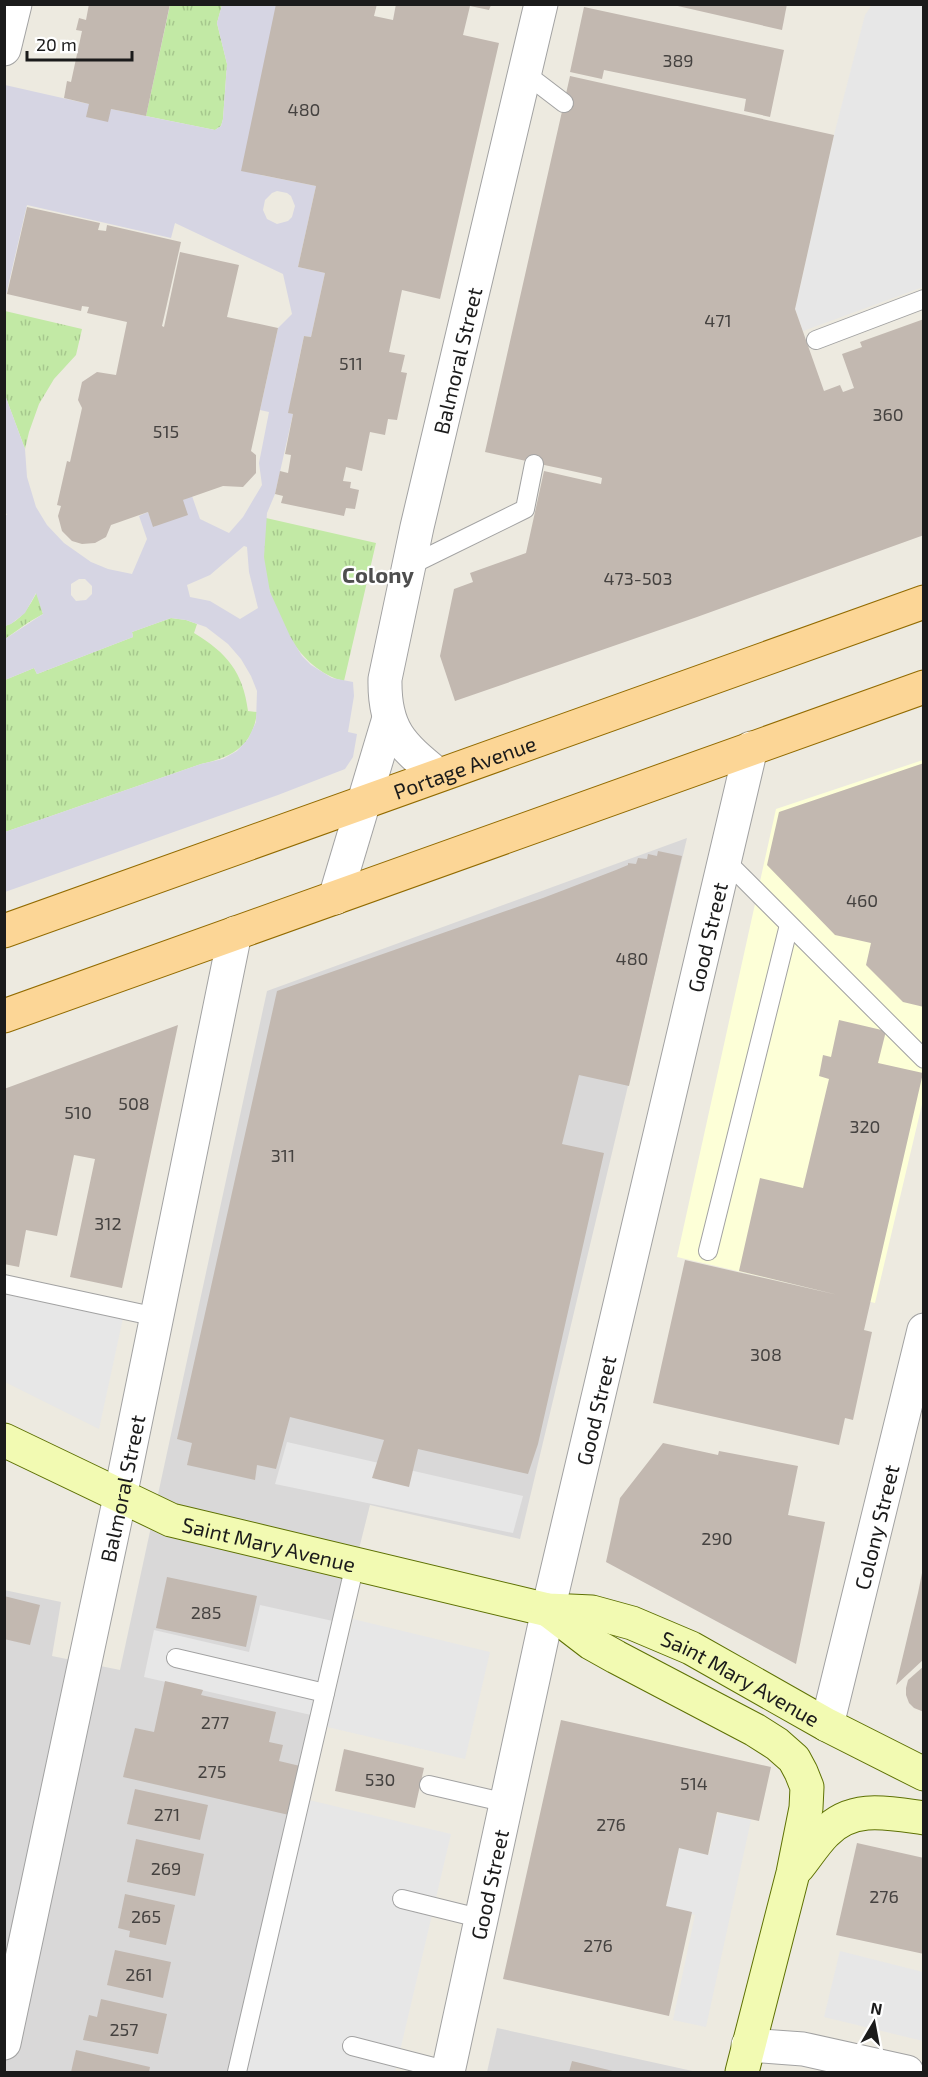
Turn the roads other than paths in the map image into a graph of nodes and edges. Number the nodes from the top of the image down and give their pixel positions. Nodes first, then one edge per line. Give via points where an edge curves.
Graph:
1 (15, 4) edge
2 (541, 4) edge
3 (4, 49) edge
4 (526, 74) junction
5 (564, 103) dead end
6 (924, 299) edge
7 (816, 340) dead end
8 (534, 464) dead end
9 (409, 567) junction
10 (924, 602) edge
11 (924, 687) edge
12 (389, 718) junction
13 (751, 748) junction
14 (438, 775) junction
15 (363, 803) junction
16 (725, 860) junction
17 (335, 898) junction
18 (789, 925) junction
19 (4, 931) edge
20 (236, 933) junction
21 (4, 1016) edge
22 (924, 1059) edge
23 (708, 1251) dead end
24 (4, 1284) edge
25 (157, 1317) junction
26 (924, 1330) edge
27 (4, 1440) edge
28 (120, 1497) junction
29 (355, 1564) junction
30 (548, 1610) junction
31 (176, 1658) dead end
32 (325, 1693) junction
33 (827, 1725) junction
34 (924, 1774) edge
35 (429, 1785) dead end
36 (507, 1803) junction
37 (924, 1818) edge
38 (794, 1873) junction
39 (402, 1899) dead end
40 (483, 1919) junction
41 (4, 2043) edge
42 (352, 2046) dead end
43 (745, 2059) edge
44 (448, 2072) edge
45 (237, 2073) edge
46 (907, 2073) edge

1 - 3 street
2 - 4 street, Balmoral Street
4 - 5 lane
4 - 9 street, Balmoral Street
6 - 7 lane
8 - 9 lane via 525,509
9 - 12 street, Balmoral Street via 385,679
10 - 14 main road, Portage Avenue
11 - 13 main road
12 - 14 street, Balmoral Street via 397,737
12 - 15 street, Balmoral Street
13 - 16 street, Good Street
13 - 17 main road
14 - 15 main road, Portage Avenue
15 - 17 street, Balmoral Street
15 - 19 main road, Portage Avenue
16 - 18 lane
16 - 30 street, Good Street
17 - 20 main road
18 - 22 lane
18 - 23 lane
20 - 21 main road
20 - 25 street, Balmoral Street
24 - 25 lane
25 - 28 street, Balmoral Street
26 - 33 street, Colony Street
27 - 28 main road, Saint Mary Avenue
28 - 29 main road, Saint Mary Avenue via 171,1520
28 - 41 street, Balmoral Street
29 - 30 main road, Saint Mary Avenue
29 - 32 lane
30 - 33 main road, Saint Mary Avenue via 592,1612 632,1623 691,1648
30 - 36 street, Good Street
30 - 38 main road, Saint Mary Avenue via 591,1643 703,1701 777,1744 794,1760 807,1787 807,1808
31 - 32 lane
32 - 45 lane
33 - 34 main road, Saint Mary Avenue
35 - 36 lane
36 - 40 street, Good Street
37 - 38 main road via 854,1814 825,1833
38 - 43 main road
39 - 40 lane
40 - 44 street, Good Street
42 - 44 lane
43 - 46 street via 807,2049

